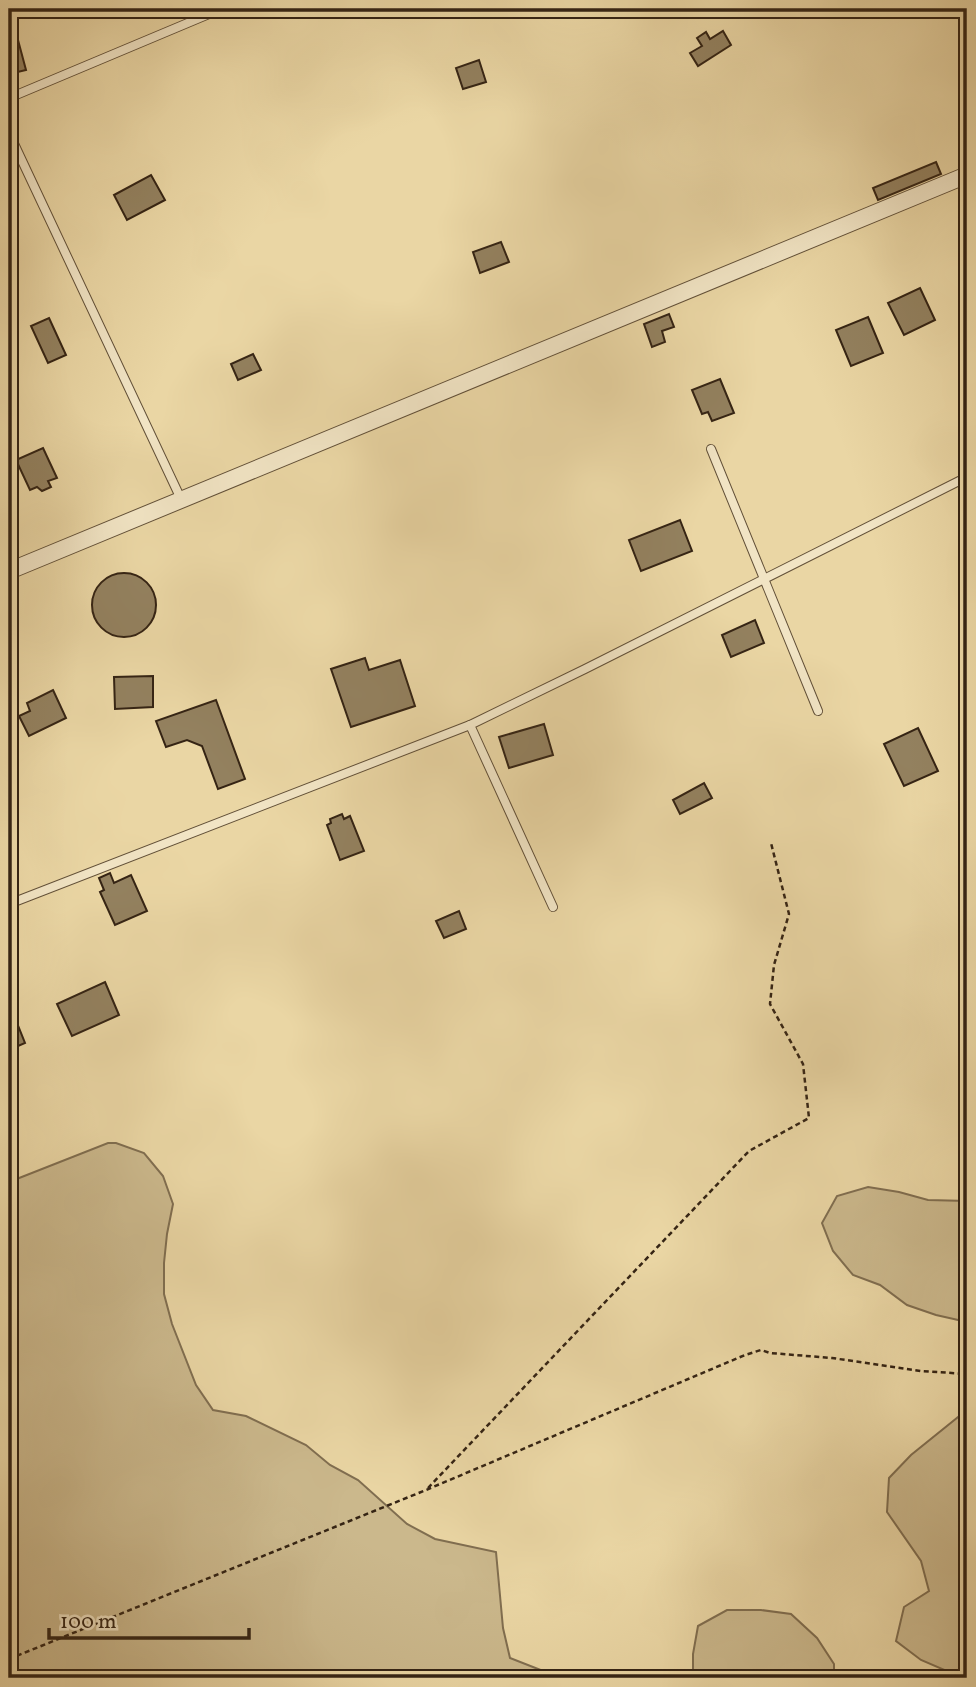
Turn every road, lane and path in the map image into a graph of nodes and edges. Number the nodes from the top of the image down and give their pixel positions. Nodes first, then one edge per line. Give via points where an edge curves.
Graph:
1 (220, 9) edge
2 (9, 98) edge
3 (9, 133) edge
4 (967, 175) edge
5 (711, 449) dead end
6 (967, 477) edge
7 (181, 499) junction
8 (9, 571) edge
9 (764, 579) junction
10 (818, 711) dead end
11 (470, 724) junction
12 (771, 843) dead end
13 (9, 904) edge
14 (553, 906) dead end
15 (967, 1374) edge
16 (426, 1490) junction
17 (9, 1659) edge

1 - 2 lane
3 - 7 lane
4 - 7 street
5 - 9 lane
6 - 9 lane
7 - 8 street
9 - 10 lane
9 - 11 lane
11 - 13 lane
11 - 14 lane
12 - 16 path via 789,914 774,965 770,1004 803,1064 809,1118 749,1151
15 - 16 path via 761,1350
16 - 17 path

